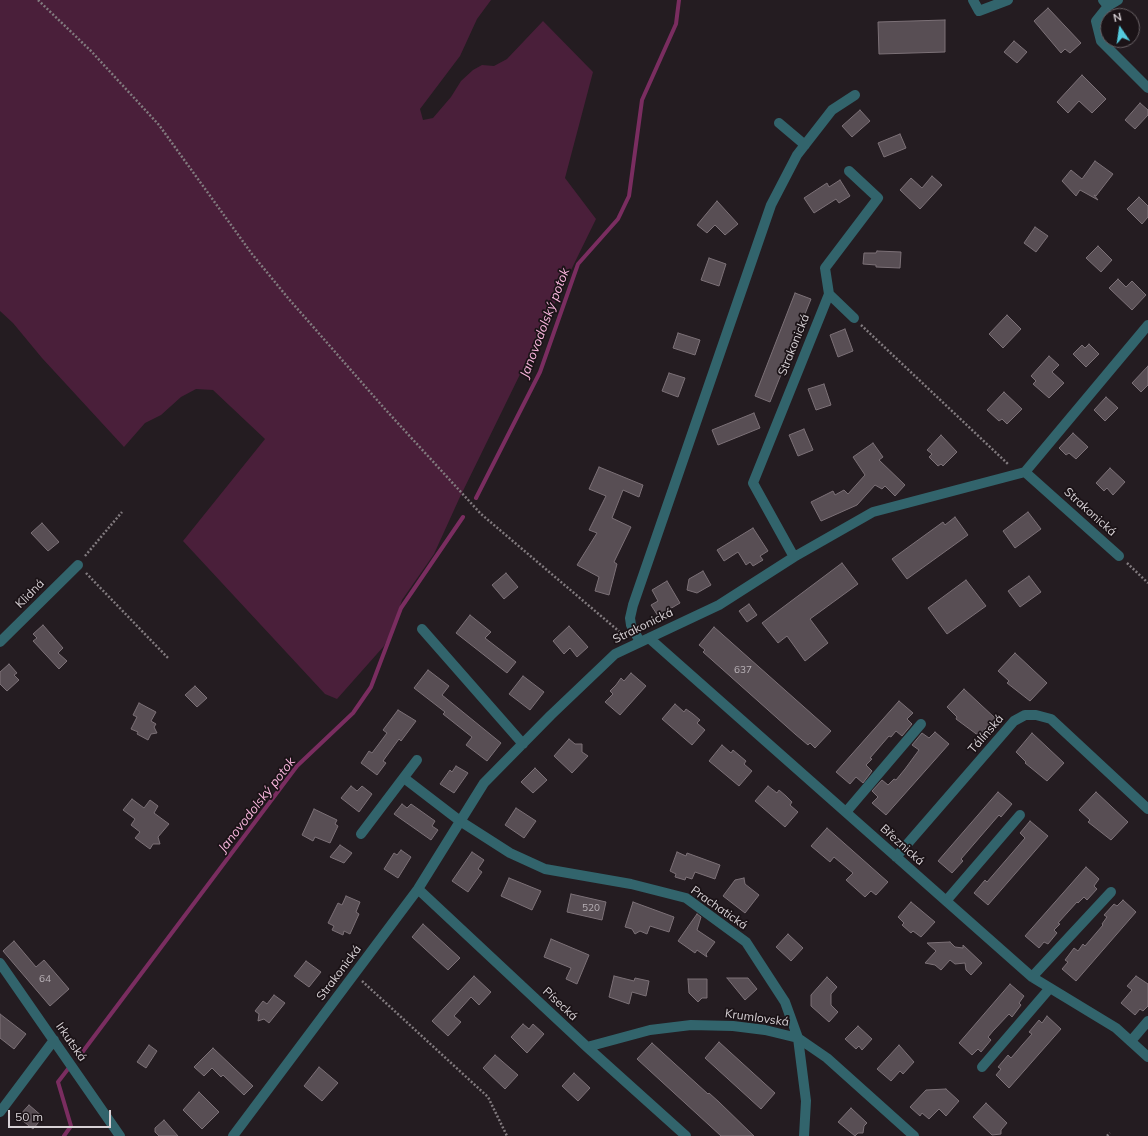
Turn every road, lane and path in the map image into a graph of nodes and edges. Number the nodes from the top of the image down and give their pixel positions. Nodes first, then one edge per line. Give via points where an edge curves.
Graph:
1 (38, 0) edge
2 (973, 0) edge
3 (1008, 0) edge
4 (1118, 0) edge
5 (1106, 3) edge
6 (1148, 88) edge
7 (855, 95) dead end
8 (779, 122) dead end
9 (805, 145) junction
10 (849, 171) dead end
11 (829, 294) junction
12 (854, 318) joint
13 (1148, 324) edge
14 (1025, 472) junction
15 (122, 512) dead end
16 (1119, 556) joint
17 (794, 557) junction
18 (78, 565) junction
19 (1148, 583) edge
20 (422, 629) dead end
21 (0, 642) edge
22 (641, 642) junction
23 (168, 658) dead end
24 (921, 724) dead end
25 (523, 744) junction
26 (417, 760) dead end
27 (404, 778) junction
28 (1148, 809) edge
29 (846, 812) junction
30 (1020, 815) dead end
31 (460, 821) junction
32 (361, 834) dead end
33 (896, 857) junction
34 (418, 889) junction
35 (1111, 892) dead end
36 (946, 901) junction
37 (0, 963) edge
38 (354, 974) junction
39 (1032, 977) junction
40 (1050, 988) junction
41 (1148, 1021) edge
42 (798, 1038) junction
43 (54, 1040) junction
44 (1131, 1041) junction
45 (587, 1047) junction
46 (1148, 1056) edge
47 (982, 1067) dead end
48 (0, 1112) edge
49 (1110, 1133) dead end
50 (120, 1136) edge
51 (233, 1136) edge
52 (507, 1136) edge
53 (686, 1136) edge
54 (804, 1136) edge
55 (914, 1136) edge
56 (1107, 1136) edge

1 - 22 path via 91,51 160,124 252,254 384,408 481,514
2 - 3 street via 979,11
4 - 5 street
5 - 6 street via 1096,21 1101,41
7 - 9 street via 832,110
8 - 9 street
9 - 22 street via 797,155 771,205 633,605 631,625
10 - 11 street via 878,198 825,268
11 - 12 street
11 - 17 street, Strakonická via 753,483
12 - 14 path via 1011,467
13 - 14 street
14 - 16 street, Strakonická
14 - 17 street, Strakonická via 873,512
15 - 18 path
16 - 19 path
17 - 22 street, Strakonická via 719,605
18 - 21 street, Klidná
18 - 23 path
20 - 25 street
22 - 25 street, Strakonická via 615,654
22 - 29 street, Březnická
24 - 29 street
25 - 31 street, Strakonická via 484,783
26 - 27 street
27 - 31 street
27 - 32 street
28 - 33 street, Tálínská via 1050,719 1025,715 1014,721
29 - 33 street, Březnická
30 - 36 street
31 - 34 street, Strakonická
31 - 42 street, Prachatická via 510,853 545,869 631,884 686,898 746,942 785,1002
33 - 36 street, Březnická
34 - 38 street, Strakonická
34 - 45 street, Písecká
35 - 39 street
36 - 39 street, Březnická
37 - 43 street, Irkutská
38 - 51 street, Strakonická
38 - 52 path via 488,1096
39 - 40 street, Březnická
40 - 44 street, Březnická via 1116,1028
40 - 47 street
41 - 44 street
42 - 45 street, Krumlovská via 733,1026 690,1025 650,1030
42 - 54 street, Prachatická via 806,1101
42 - 55 street, Krumlovská via 828,1058
43 - 48 street
43 - 50 street, Irkutská
44 - 46 street, Březnická
45 - 53 street, Písecká
49 - 56 path

